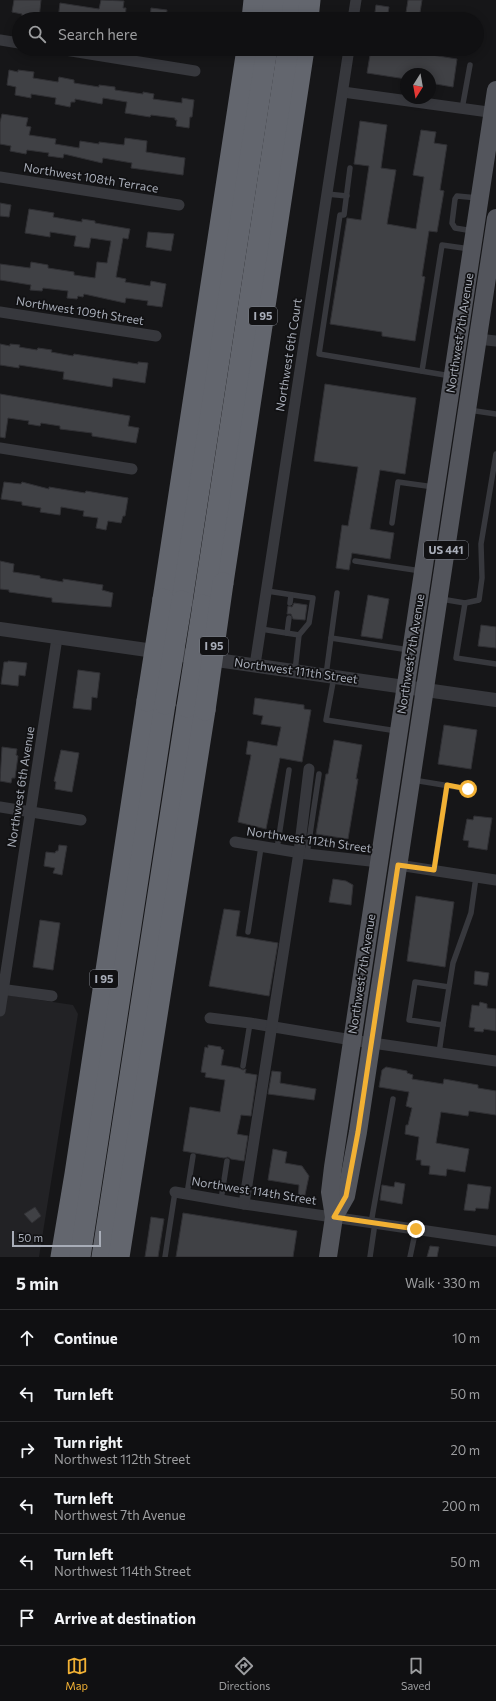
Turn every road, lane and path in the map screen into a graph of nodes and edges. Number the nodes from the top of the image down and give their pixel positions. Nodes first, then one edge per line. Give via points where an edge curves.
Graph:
1 (241, 0) edge
2 (254, 0) edge
3 (274, 0) edge
4 (294, 0) edge
5 (310, 0) edge
6 (356, 0) edge
7 (241, 12) edge
8 (253, 12) edge
9 (273, 12) edge
10 (293, 12) edge
11 (309, 12) edge
12 (354, 12) edge
13 (0, 40) edge
14 (12, 42) edge
15 (102, 56) edge
16 (240, 56) edge
17 (246, 56) edge
18 (266, 56) edge
19 (287, 56) edge
20 (303, 56) edge
21 (348, 56) edge
22 (470, 65) dead end
23 (195, 71) dead end
24 (496, 90) edge
25 (343, 92) junction
26 (462, 109) junction
27 (494, 112) edge
28 (238, 113) junction
29 (350, 168) dead end
30 (0, 177) edge
31 (327, 194) junction
32 (346, 196) junction
33 (480, 199) junction
34 (178, 205) dead end
35 (496, 218) edge
36 (475, 231) junction
37 (472, 249) junction
38 (0, 312) edge
39 (156, 336) dead end
40 (478, 338) junction
41 (496, 341) edge
42 (422, 371) junction
43 (453, 376) junction
44 (468, 410) junction
45 (496, 414) edge
46 (0, 448) edge
47 (496, 454) edge
48 (459, 467) junction
49 (132, 469) dead end
50 (436, 487) junction
51 (392, 523) dead end
52 (355, 562) dead end
53 (424, 572) junction
54 (267, 591) junction
55 (337, 593) dead end
56 (291, 595) junction
57 (439, 599) junction
58 (172, 600) junction
59 (290, 603) dead end
60 (465, 603) junction
61 (288, 618) dead end
62 (0, 629) edge
63 (261, 629) junction
64 (287, 633) junction
65 (299, 635) junction
66 (57, 638) junction
67 (331, 638) junction
68 (411, 650) junction
69 (496, 664) edge
70 (256, 665) junction
71 (295, 671) junction
72 (330, 676) junction
73 (406, 686) junction
74 (425, 689) junction
75 (496, 700) edge
76 (156, 702) junction
77 (196, 709) junction
78 (399, 731) junction
79 (289, 770) dead end
80 (314, 771) dead end
81 (411, 779) junction
82 (447, 785) junction
83 (468, 789) dead end
84 (0, 807) edge
85 (30, 812) junction
86 (81, 820) dead end
87 (235, 842) dead end
88 (261, 846) junction
89 (277, 849) junction
90 (303, 853) junction
91 (379, 862) junction
92 (398, 865) junction
93 (434, 870) junction
94 (476, 877) junction
95 (496, 880) edge
96 (248, 932) dead end
97 (385, 948) junction
98 (449, 987) junction
99 (1, 989) edge
100 (52, 996) dead end
101 (0, 1010) edge
102 (210, 1018) dead end
103 (250, 1022) junction
104 (443, 1025) junction
105 (272, 1026) junction
106 (352, 1040) junction
107 (371, 1043) junction
108 (439, 1053) junction
109 (496, 1061) edge
110 (243, 1066) dead end
111 (394, 1099) dead end
112 (193, 1156) dead end
113 (227, 1161) dead end
114 (175, 1192) joint
115 (187, 1194) junction
116 (221, 1200) junction
117 (244, 1204) junction
118 (334, 1217) junction
119 (373, 1223) junction
120 (416, 1229) junction
121 (496, 1241) edge
122 (61, 1257) edge
123 (80, 1257) edge
124 (102, 1257) edge
125 (119, 1257) edge
126 (164, 1257) edge
127 (328, 1257) edge
128 (370, 1257) edge
129 (410, 1257) edge

1 - 7 highway
2 - 8 highway
3 - 9 highway
4 - 10 highway
5 - 11 highway
6 - 12 street
13 - 14 street
15 - 23 street
16 - 28 highway
17 - 28 highway, I 95
18 - 58 highway
19 - 77 highway, bridge via 203,605
20 - 77 highway, I 95, bridge via 223,583
21 - 25 street, Northwest 6th Court
22 - 26 lane
24 - 27 main road, Northwest 7th Avenue / US 441
25 - 26 street
25 - 31 street, Northwest 6th Court
26 - 27 street
27 - 33 main road, Northwest 7th Avenue / US 441
28 - 58 highway, I 95
29 - 32 lane
30 - 34 street, Northwest 108th Terrace
31 - 32 lane
31 - 54 street, Northwest 6th Court
32 - 42 lane via 344,215 340,215 319,354
33 - 36 main road, Northwest 7th Avenue / US 441
33 - 36 lane via 459,195 455,199 452,225 455,228
35 - 40 main road, Northwest 7th Avenue / US 441
36 - 37 main road, Northwest 7th Avenue / US 441
37 - 40 main road via 476,282 471,318
37 - 42 lane via 442,245
37 - 43 main road, Northwest 7th Avenue / US 441
38 - 39 street, Northwest 109th Street
40 - 41 street
40 - 44 main road, Northwest 7th Avenue / US 441
42 - 43 lane
43 - 48 main road via 461,402 457,431
43 - 50 main road, Northwest 7th Avenue / US 441
44 - 45 lane
44 - 48 main road, Northwest 7th Avenue / US 441
46 - 49 street
47 - 60 lane via 481,544 482,578 479,600
48 - 57 main road, Northwest 7th Avenue / US 441
50 - 51 lane via 398,482
50 - 53 main road, Northwest 7th Avenue / US 441
52 - 53 lane
53 - 68 main road, Northwest 7th Avenue / US 441
54 - 56 lane
54 - 63 street, Northwest 6th Court
55 - 67 lane
56 - 59 lane
56 - 65 lane via 313,598 309,623
57 - 60 lane
57 - 74 main road, Northwest 7th Avenue / US 441
58 - 76 highway, I 95, bridge
60 - 69 lane via 456,658
61 - 64 lane
62 - 66 street, Northwest 111th Street
63 - 64 lane
63 - 70 street, Northwest 6th Court
64 - 65 lane
65 - 71 lane
66 - 70 street, Northwest 111th Street
66 - 85 street, Northwest 6th Avenue
67 - 68 lane
67 - 72 lane
68 - 73 main road, Northwest 7th Avenue / US 441
70 - 71 street, Northwest 111th Street
71 - 72 street, Northwest 111th Street
72 - 73 street, Northwest 111th Street
72 - 78 lane via 326,720
73 - 74 street, Northwest 111th Street
73 - 78 main road, Northwest 7th Avenue / US 441
74 - 75 street, Northwest 111th Street
74 - 81 main road, Northwest 7th Avenue / US 441
76 - 122 highway, I 95
76 - 123 highway
77 - 124 highway
77 - 125 highway, I 95
78 - 91 main road, Northwest 7th Avenue / US 441
79 - 89 lane
80 - 90 street
81 - 82 lane
81 - 92 main road, Northwest 7th Avenue / US 441
82 - 83 lane
82 - 93 lane
84 - 85 street
85 - 86 street
85 - 99 street, Northwest 6th Avenue
87 - 88 street, Northwest 112th Street
88 - 89 street, Northwest 112th Street
88 - 96 lane
89 - 90 street, Northwest 112th Street
90 - 91 street, Northwest 112th Street
90 - 105 street
91 - 97 main road via 387,884 380,921
91 - 106 main road, Northwest 7th Avenue / US 441
92 - 93 street
92 - 97 main road, Northwest 7th Avenue / US 441
93 - 94 street
94 - 95 street
94 - 98 lane via 471,913 453,964
97 - 107 main road, Northwest 7th Avenue / US 441
98 - 104 lane
98 - 104 lane via 415,982 409,1020
99 - 100 street
99 - 101 street, Northwest 6th Avenue
102 - 103 street
103 - 105 street
103 - 110 lane
104 - 108 lane
105 - 106 street
105 - 117 street
106 - 107 street
106 - 118 main road, Northwest 7th Avenue / US 441 via 330,1192
107 - 108 street
107 - 118 main road, Northwest 7th Avenue / US 441 via 346,1196
108 - 109 street
111 - 119 lane
112 - 115 lane
113 - 116 lane
114 - 115 street, Northwest 114th Street
114 - 126 lane
115 - 116 street, Northwest 114th Street
116 - 117 street, Northwest 114th Street
117 - 118 street, Northwest 114th Street
118 - 119 street, Northwest 114th Street
118 - 127 main road, Northwest 7th Avenue / US 441
119 - 120 street, Northwest 114th Street
119 - 128 lane
120 - 121 street, Northwest 114th Street
120 - 129 lane

